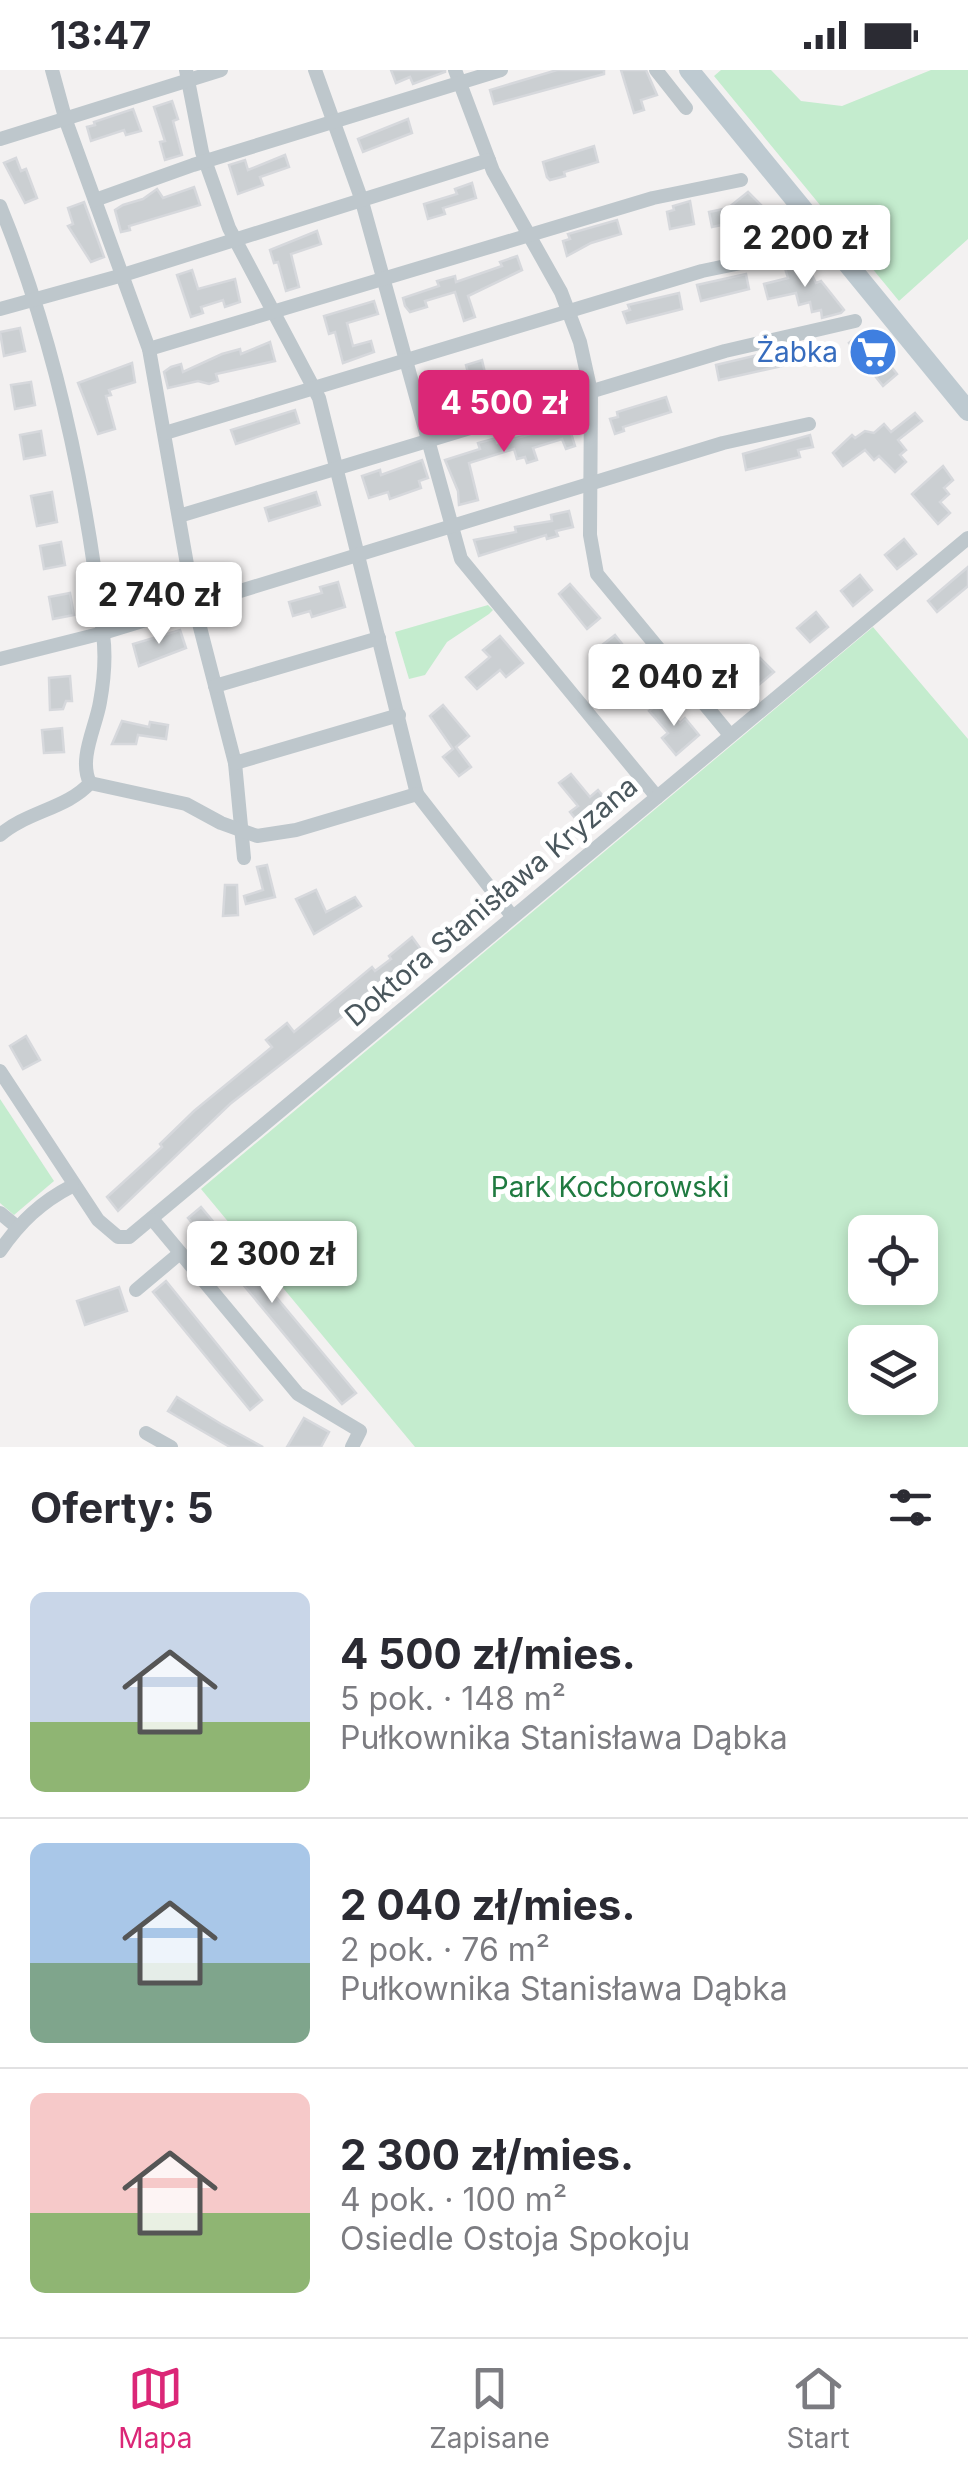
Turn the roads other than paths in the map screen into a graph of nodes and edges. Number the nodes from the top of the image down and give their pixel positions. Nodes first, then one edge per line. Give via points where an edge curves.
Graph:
1 (52, 70) edge
2 (221, 70) edge
3 (315, 70) edge
4 (501, 70) edge
5 (656, 70) edge
6 (696, 72) edge
7 (187, 75) edge
8 (457, 76) edge
9 (686, 108) dead end
10 (66, 121) junction
11 (334, 122) junction
12 (0, 139) edge
13 (489, 160) junction
14 (205, 162) junction
15 (741, 180) dead end
16 (362, 198) junction
17 (96, 200) junction
18 (0, 206) edge
19 (529, 236) junction
20 (233, 238) junction
21 (793, 252) dead end
22 (124, 275) junction
23 (384, 280) junction
24 (35, 298) junction
25 (0, 309) edge
26 (569, 310) junction
27 (273, 312) junction
28 (855, 321) dead end
29 (149, 348) junction
30 (407, 359) junction
31 (315, 388) junction
32 (591, 392) junction
33 (968, 411) edge
34 (809, 424) dead end
35 (165, 433) junction
36 (428, 442) junction
37 (337, 468) junction
38 (590, 484) junction
39 (180, 516) junction
40 (450, 524) junction
41 (968, 538) edge
42 (358, 555) junction
43 (194, 604) junction
44 (103, 633) junction
45 (379, 638) junction
46 (0, 659) edge
47 (215, 686) junction
48 (400, 715) junction
49 (730, 735) junction
50 (235, 763) junction
51 (90, 783) junction
52 (418, 794) junction
53 (656, 796) junction
54 (242, 832) junction
55 (0, 836) edge
56 (244, 858) dead end
57 (512, 916) junction
58 (0, 1071) edge
59 (72, 1186) junction
60 (0, 1213) edge
61 (147, 1225) junction
62 (17, 1227) junction
63 (0, 1251) edge
64 (180, 1253) junction
65 (136, 1290) dead end
66 (146, 1433) dead end
67 (171, 1447) edge
68 (352, 1447) edge

1 - 10 street
2 - 7 street
3 - 11 street
4 - 8 street
5 - 9 street
6 - 33 main road
7 - 10 street
7 - 14 street
8 - 11 street
8 - 13 street
10 - 12 street
10 - 17 street
11 - 14 street
11 - 16 street
13 - 16 street
13 - 19 street
14 - 17 street
14 - 20 street
15 - 19 street via 653,198
16 - 20 street
16 - 23 street
17 - 22 street
18 - 24 street
19 - 23 street
19 - 26 street
20 - 22 street
20 - 27 street
21 - 26 street
22 - 24 street
22 - 29 street
23 - 27 street
23 - 30 street
24 - 25 street
24 - 44 street via 59,382
26 - 30 street
26 - 32 street
27 - 29 street
27 - 31 street
28 - 32 street
29 - 35 street
30 - 31 street
30 - 36 street
31 - 35 street
31 - 37 street
32 - 36 street
32 - 38 street
34 - 38 street
35 - 39 street
36 - 37 street
36 - 40 street
37 - 39 street
37 - 42 street
38 - 40 street
38 - 49 street via 597,574
39 - 43 street
40 - 42 street
40 - 53 street via 466,569
41 - 49 street, Doktora Stanisława Kryzana
42 - 43 street
42 - 45 street
43 - 44 street
43 - 47 street
44 - 46 street
44 - 51 street via 100,703 85,764
45 - 47 street
45 - 48 street
47 - 50 street
48 - 50 street
48 - 52 street
49 - 53 street, Doktora Stanisława Kryzana
50 - 54 street
51 - 54 street via 186,804
51 - 55 street
52 - 54 street via 274,835
52 - 57 street
53 - 57 street, Doktora Stanisława Kryzana
54 - 56 street
57 - 61 street, Doktora Stanisława Kryzana
58 - 59 street
59 - 61 street via 108,1232 128,1237
59 - 62 street via 47,1198
60 - 62 street
61 - 64 street
62 - 63 street
64 - 65 street
64 - 68 street via 298,1394 360,1432
66 - 67 street

